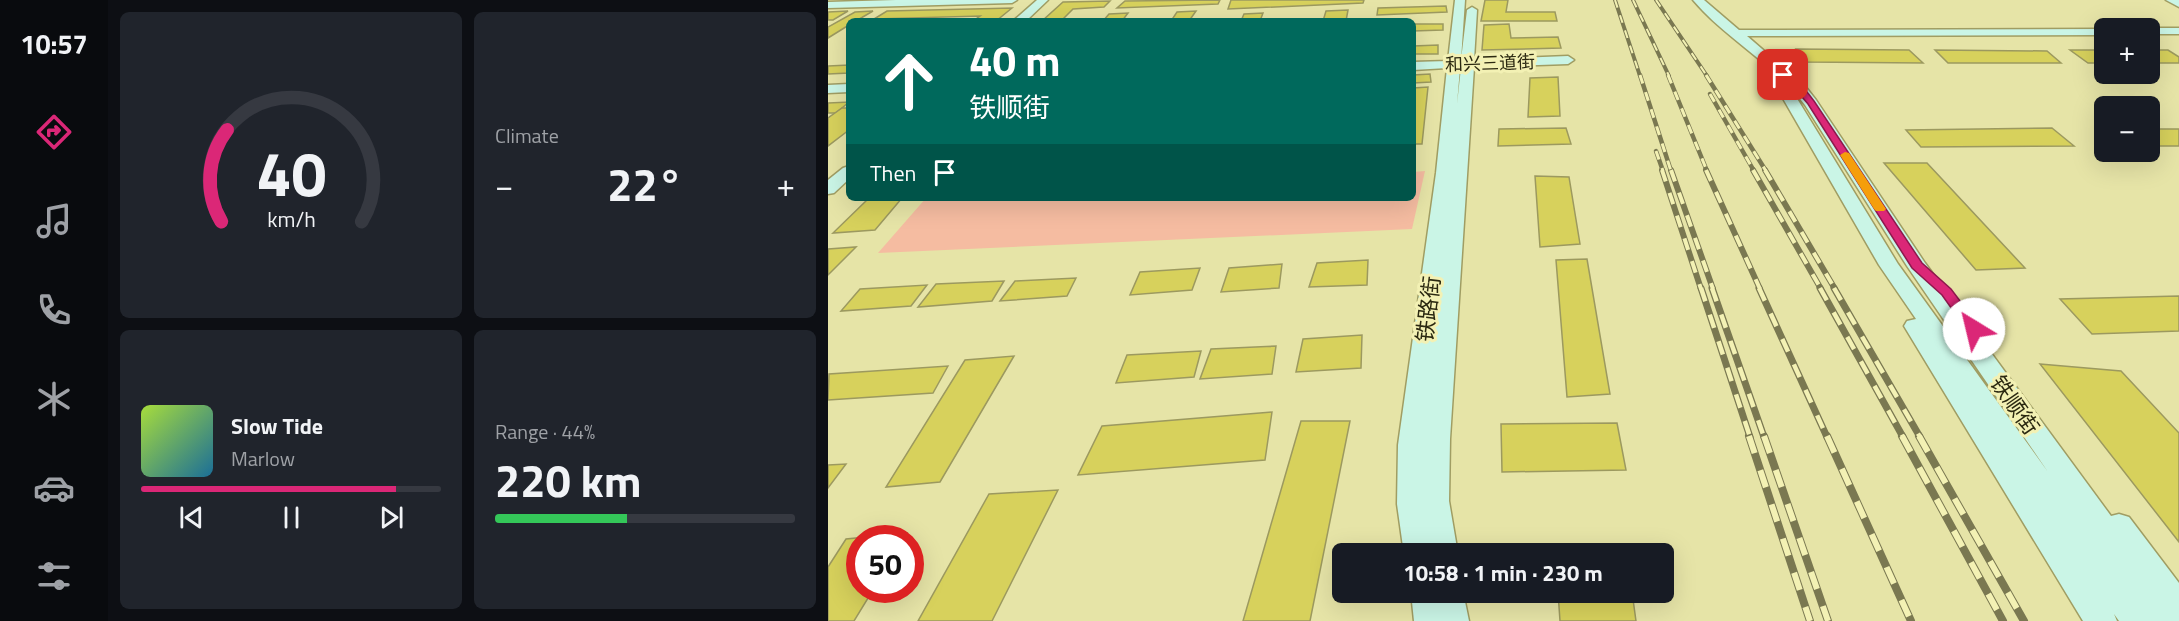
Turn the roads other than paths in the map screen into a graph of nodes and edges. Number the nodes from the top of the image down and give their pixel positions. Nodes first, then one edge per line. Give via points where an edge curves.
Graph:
1 (1012, 0) edge
2 (1043, 0) edge
3 (1460, 0) edge
4 (1472, 0) edge
5 (1688, 0) edge
6 (1698, 0) edge
7 (2171, 0) edge
8 (2179, 4) edge
9 (828, 5) edge
10 (1022, 18) edge
11 (2179, 31) edge
12 (2094, 32) edge
13 (2160, 32) edge
14 (1733, 33) junction
15 (1568, 60) dead end
16 (1461, 64) junction
17 (1416, 66) edge
18 (846, 88) edge
19 (828, 89) edge
20 (846, 174) edge
21 (828, 189) edge
22 (1889, 265) junction
23 (1917, 266) junction
24 (1417, 543) edge
25 (1441, 543) edge
26 (1428, 603) edge
27 (1450, 603) edge
28 (2179, 608) edge
29 (1430, 621) edge
30 (1453, 621) edge
31 (2101, 621) edge
32 (2136, 621) edge
33 (2169, 621) edge

1 - 9 main road
2 - 10 main road
3 - 16 main road
4 - 16 main road
5 - 22 main road, 铁顺街 via 1794,102
6 - 14 main road, 铁顺街
7 - 8 main road
11 - 13 main road
12 - 14 main road
14 - 23 main road, 铁顺街 via 1800,89
15 - 16 main road, 和兴三道街
16 - 17 main road, 和兴三道街
16 - 24 main road, 铁路街 via 1411,445 1411,504
16 - 25 main road, 铁路街 via 1437,439 1435,501
18 - 19 main road
20 - 21 main road
22 - 31 main road via 1896,295
22 - 32 main road, 铁顺街
23 - 28 main road via 1946,292
23 - 33 main road, 铁顺街
26 - 29 main road
27 - 30 main road

